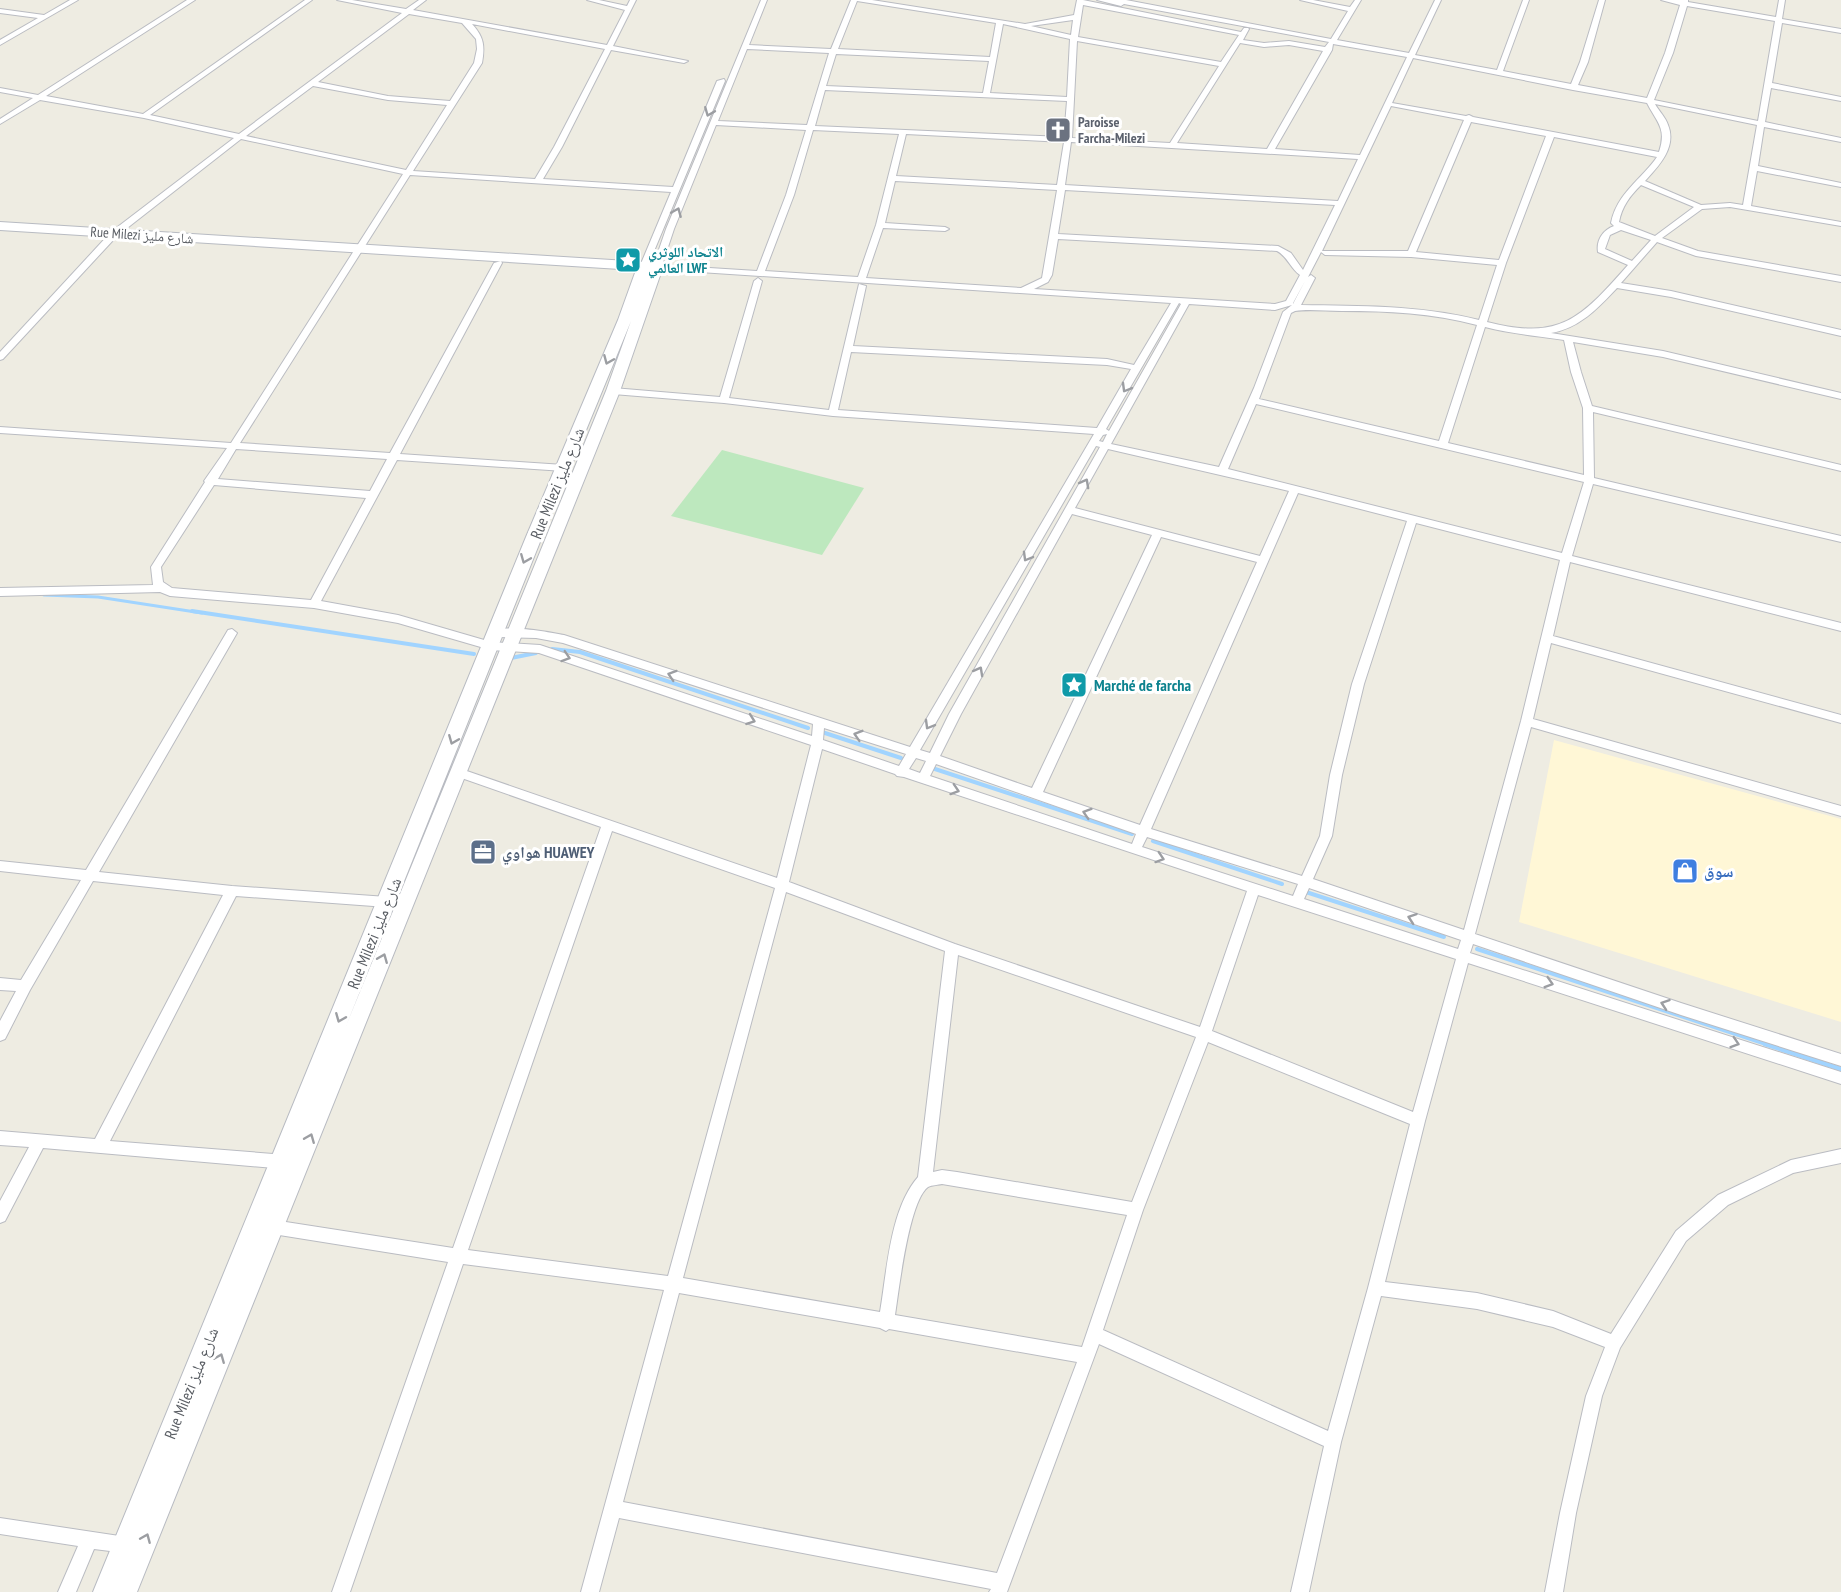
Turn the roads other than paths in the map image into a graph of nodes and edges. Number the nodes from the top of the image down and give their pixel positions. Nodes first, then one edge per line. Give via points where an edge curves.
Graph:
1 (75, 0) edge
2 (192, 0) edge
3 (309, 0) edge
4 (340, 0) edge
5 (423, 0) edge
6 (590, 0) edge
7 (633, 0) edge
8 (756, 0) edge
9 (764, 0) edge
10 (857, 0) edge
11 (1100, 0) edge
12 (1115, 0) edge
13 (1303, 0) edge
14 (1358, 0) edge
15 (1438, 0) edge
16 (1443, 0) edge
17 (1526, 0) edge
18 (1602, 0) edge
19 (1664, 0) edge
20 (1782, 0) edge
21 (1080, 1) edge
22 (1684, 2) edge
23 (627, 8) junction
24 (1353, 10) junction
25 (0, 11) edge
26 (408, 11) junction
27 (45, 17) junction
28 (1078, 17) junction
29 (1779, 19) junction
30 (464, 21) junction
31 (1000, 23) junction
32 (1020, 25) junction
33 (1841, 31) edge
34 (1242, 34) junction
35 (1074, 38) junction
36 (0, 43) edge
37 (1330, 46) junction
38 (744, 47) junction
39 (609, 48) junction
40 (834, 52) junction
41 (993, 59) junction
42 (1415, 59) junction
43 (684, 61) dead end
44 (1223, 65) junction
45 (1499, 74) junction
46 (310, 83) junction
47 (1768, 86) junction
48 (822, 88) junction
49 (1573, 88) junction
50 (0, 90) edge
51 (986, 96) junction
52 (39, 97) junction
53 (1071, 99) junction
54 (1841, 99) edge
55 (1650, 101) junction
56 (451, 103) junction
57 (1394, 105) junction
58 (144, 116) junction
59 (1468, 117) junction
60 (0, 122) edge
61 (714, 123) junction
62 (1761, 124) junction
63 (811, 126) junction
64 (903, 132) junction
65 (1551, 134) junction
66 (242, 137) junction
67 (1068, 140) junction
68 (1841, 140) edge
69 (1172, 145) junction
70 (1270, 151) junction
71 (1661, 155) junction
72 (1361, 157) junction
73 (1754, 168) junction
74 (408, 173) junction
75 (892, 178) junction
76 (538, 181) junction
77 (1639, 181) junction
78 (1841, 185) edge
79 (1062, 188) junction
80 (676, 190) junction
81 (1339, 203) junction
82 (1700, 207) junction
83 (1747, 208) junction
84 (1841, 224) edge
85 (880, 225) junction
86 (0, 226) edge
87 (1621, 227) junction
88 (945, 229) dead end
89 (0, 235) edge
90 (1054, 236) junction
91 (111, 237) junction
92 (1656, 239) junction
93 (358, 251) junction
94 (1325, 252) junction
95 (1411, 254) junction
96 (498, 263) junction
97 (1502, 263) junction
98 (1633, 264) junction
99 (649, 270) junction
100 (1304, 274) junction
101 (759, 278) junction
102 (1841, 279) edge
103 (862, 283) junction
104 (1615, 285) junction
105 (1022, 291) junction
106 (1179, 304) junction
107 (1291, 310) junction
108 (1481, 323) junction
109 (1534, 333) junction
110 (1841, 333) edge
111 (1568, 338) junction
112 (849, 349) junction
113 (0, 357) edge
114 (1138, 368) junction
115 (613, 391) junction
116 (1841, 396) edge
117 (724, 400) junction
118 (1254, 400) junction
119 (1588, 408) junction
120 (833, 413) junction
121 (0, 430) edge
122 (1101, 430) junction
123 (1112, 434) junction
124 (1094, 443) junction
125 (232, 445) junction
126 (1106, 446) junction
127 (1442, 446) junction
128 (394, 458) junction
129 (564, 468) junction
130 (1841, 468) edge
131 (1222, 471) junction
132 (1589, 480) junction
133 (209, 481) junction
134 (1294, 491) junction
135 (373, 495) junction
136 (1070, 510) junction
137 (1412, 520) junction
138 (1158, 533) junction
139 (1841, 539) edge
140 (1566, 557) junction
141 (1264, 560) junction
142 (161, 588) junction
143 (0, 592) edge
144 (314, 604) junction
145 (1841, 627) edge
146 (232, 633) dead end
147 (1546, 638) junction
148 (503, 640) junction
149 (1841, 719) edge
150 (1527, 721) junction
151 (819, 723) junction
152 (817, 744) junction
153 (913, 752) junction
154 (934, 759) junction
155 (457, 772) junction
156 (901, 772) junction
157 (923, 779) junction
158 (1035, 795) junction
159 (1841, 811) edge
160 (608, 826) junction
161 (1143, 831) junction
162 (1135, 850) junction
163 (0, 866) edge
164 (91, 876) junction
165 (1306, 882) junction
166 (782, 885) junction
167 (1254, 888) junction
168 (232, 891) junction
169 (387, 902) junction
170 (1296, 902) junction
171 (1468, 937) junction
172 (952, 948) junction
173 (1464, 956) junction
174 (0, 984) edge
175 (25, 986) junction
176 (1204, 1034) junction
177 (0, 1035) edge
178 (1841, 1060) edge
179 (1841, 1078) edge
180 (1418, 1121) junction
181 (0, 1138) edge
182 (39, 1142) junction
183 (99, 1147) junction
184 (1841, 1156) edge
185 (290, 1163) junction
186 (925, 1180) junction
187 (1136, 1210) junction
188 (0, 1216) edge
189 (273, 1227) junction
190 (457, 1256) junction
191 (673, 1284) junction
192 (1376, 1288) junction
193 (886, 1323) junction
194 (1094, 1334) junction
195 (1614, 1343) junction
196 (1087, 1356) junction
197 (186, 1418) junction
198 (1333, 1442) junction
199 (612, 1508) junction
200 (0, 1526) edge
201 (89, 1539) junction
202 (126, 1545) junction
203 (1000, 1587) edge
204 (67, 1592) edge
205 (106, 1592) edge
206 (124, 1592) edge
207 (341, 1592) edge
208 (590, 1592) edge
209 (1300, 1592) edge
210 (1554, 1592) edge

1 - 27 street
2 - 52 street
3 - 58 street
4 - 26 street
5 - 26 street
6 - 23 street
7 - 23 street
8 -> 80 street
9 - 38 street
10 - 31 street
10 - 40 street
11 - 34 street
12 - 37 street via 1174,8
13 - 24 street
14 - 24 street
15 - 42 street
16 - 42 street
17 - 45 street
18 - 49 street
19 - 22 street
20 - 29 street
21 - 28 street
21 - 34 street
22 - 29 street
22 - 55 street
23 - 39 street
24 - 37 street
25 - 27 street
26 - 30 street
26 - 46 street
27 - 36 street
28 - 32 street
28 - 35 street
29 - 33 street
29 - 47 street
30 - 39 street
30 - 56 street via 476,32 481,49 474,72
31 - 32 street
31 - 41 street
32 - 35 street
34 - 37 street
34 - 37 street via 1264,45
34 - 44 street
35 - 44 street
35 - 53 street
37 - 42 street
37 - 70 street
38 - 40 street
38 - 61 street
39 - 43 street
39 - 76 street
40 - 41 street
40 - 48 street
41 - 51 street
42 - 45 street
42 - 57 street
42 - 72 street
44 - 69 street
45 - 49 street
46 - 56 street via 388,98
46 - 66 street
47 - 54 street
47 - 62 street
48 - 51 street
48 - 63 street
49 - 55 street
50 - 52 street
51 - 53 street
52 - 58 street
52 - 60 street
53 - 67 street
55 - 62 street
55 - 71 street via 1665,127
56 - 74 street
57 - 59 street
57 - 94 street
58 - 66 street
59 - 65 street
59 - 95 street
61 - 63 street
99 -> 61 street
62 - 68 street
62 - 73 street
63 - 64 street
63 - 101 street
64 - 67 street
64 - 75 street
65 - 71 street
65 - 97 street
66 - 74 street
66 - 91 street
67 - 69 street
67 - 79 street
69 - 70 street
70 - 72 street
71 - 77 street
72 - 81 street
73 - 78 street
73 - 83 street
74 - 76 street
74 - 93 street
75 - 79 street
75 - 85 street
76 - 80 street
77 - 82 street
77 - 87 street via 1617,210 1614,221
79 - 81 street
79 - 90 street
80 - 99 street
81 - 100 street
82 - 83 street
82 - 92 street
83 - 84 street
85 - 88 street
85 - 103 street
86 - 91 street, Rue Milezi شارع مليز
87 - 92 street
87 - 98 street via 1606,232 1601,250
89 - 91 street, Rue Milezi شارع مليز
90 - 100 street via 1278,249 1293,257 1298,271
90 - 105 street via 1048,275
91 - 93 street, Rue Milezi شارع مليز
91 - 113 street
92 - 98 street
92 - 102 street via 1695,253
93 - 96 street, Rue Milezi شارع مليز
93 - 99 street, Rue Milezi شارع مليز
93 - 125 street
94 - 95 street
94 - 107 street
95 - 97 street
96 - 99 street, Rue Milezi شارع مليز
96 - 128 street
97 - 108 street
98 - 104 street
99 - 101 street
99 - 115 street, Rue Milezi شارع مليز
99 -> 129 street, Rue Milezi شارع مليز
100 - 106 street via 1288,303 1282,306
101 - 103 street
101 - 117 street
103 - 105 street
103 - 106 street
103 - 112 street
104 - 109 street via 1574,322
104 - 110 street
105 - 106 street
106 - 107 street
106 - 114 street
106 - 123 street
107 - 108 street via 1422,312
107 - 118 street
108 - 109 street
108 - 127 street
109 - 111 street
111 - 116 street via 1693,361
111 - 119 street
112 - 114 street via 1107,362
112 - 120 street
114 -> 122 street
115 - 117 street
115 - 148 street, Rue Milezi شارع مليز
117 - 120 street
118 - 127 street
118 - 131 street
119 - 130 street
119 - 132 street
120 - 122 street
121 - 125 street
122 - 123 street
122 - 124 street
123 - 126 street
124 - 126 street
124 -> 153 street
125 - 128 street
125 - 133 street
126 - 131 street
136 -> 126 street
127 - 132 street
128 - 129 street
128 - 135 street
129 -> 148 street, Rue Milezi شارع مليز
131 - 134 street
132 - 139 street
132 - 140 street
133 - 135 street
133 - 142 street via 156,567 155,580
134 - 137 street
134 - 141 street
135 - 144 street
136 - 138 street
154 -> 136 street via 955,714
137 - 140 street
137 - 165 street via 1358,684 1326,836
138 - 141 street
138 - 158 street
140 - 145 street
140 - 147 street
141 - 161 street
142 - 143 street
142 - 144 street via 170,592
144 - 148 street
146 - 164 street
147 - 149 street
147 - 150 street
151 -> 148 street via 564,639 536,634
148 -> 152 street via 723,709
148 - 155 street, Rue Milezi شارع مليز
148 -> 169 street, Rue Milezi شارع مليز
150 - 159 street
150 - 171 street
151 - 152 street
153 -> 151 street
152 - 156 street
152 - 166 street
153 - 154 street
153 - 156 street
154 - 157 street
154 - 158 street
155 - 160 street
185 -> 155 street, Rue Milezi شارع مليز
156 - 157 street
157 -> 162 street
161 -> 158 street
160 - 166 street
160 - 190 street
161 - 162 street
161 - 165 street
162 -> 167 street
163 - 164 street
164 - 168 street
164 - 175 street
165 - 170 street
171 -> 165 street
166 - 172 street
166 - 191 street
167 - 170 street
167 - 176 street
168 - 169 street
168 - 183 street
169 -> 185 street, Rue Milezi شارع مليز
170 - 173 street
171 - 173 street
178 -> 171 street
172 - 176 street
172 - 186 street
173 -> 179 street
173 - 180 street
174 - 175 street
175 - 177 street
176 - 180 street
176 - 187 street
180 - 192 street
181 - 182 street
182 - 183 street
182 - 188 street
183 - 185 street
184 - 195 street via 1791,1167 1723,1200 1681,1236
185 - 189 street, Rue Milezi شارع مليز
185 - 197 street, Rue Milezi شارع مليز
186 - 187 street via 957,1179
186 - 193 street via 913,1194 899,1245
187 - 194 street
189 - 190 street
197 -> 189 street, Rue Milezi شارع مليز
190 - 191 street
190 - 207 street
191 - 193 street
191 - 199 street
192 - 195 street via 1477,1301 1553,1319
192 - 198 street
193 - 196 street
194 - 196 street
194 - 198 street
195 - 210 street via 1594,1396
196 - 203 street
197 - 202 street, Rue Milezi شارع مليز
206 -> 197 street, Rue Milezi شارع مليز
198 - 209 street
199 - 203 street
199 - 208 street
200 - 201 street
201 - 202 street
201 - 204 street
202 - 205 street, Rue Milezi شارع مليز

